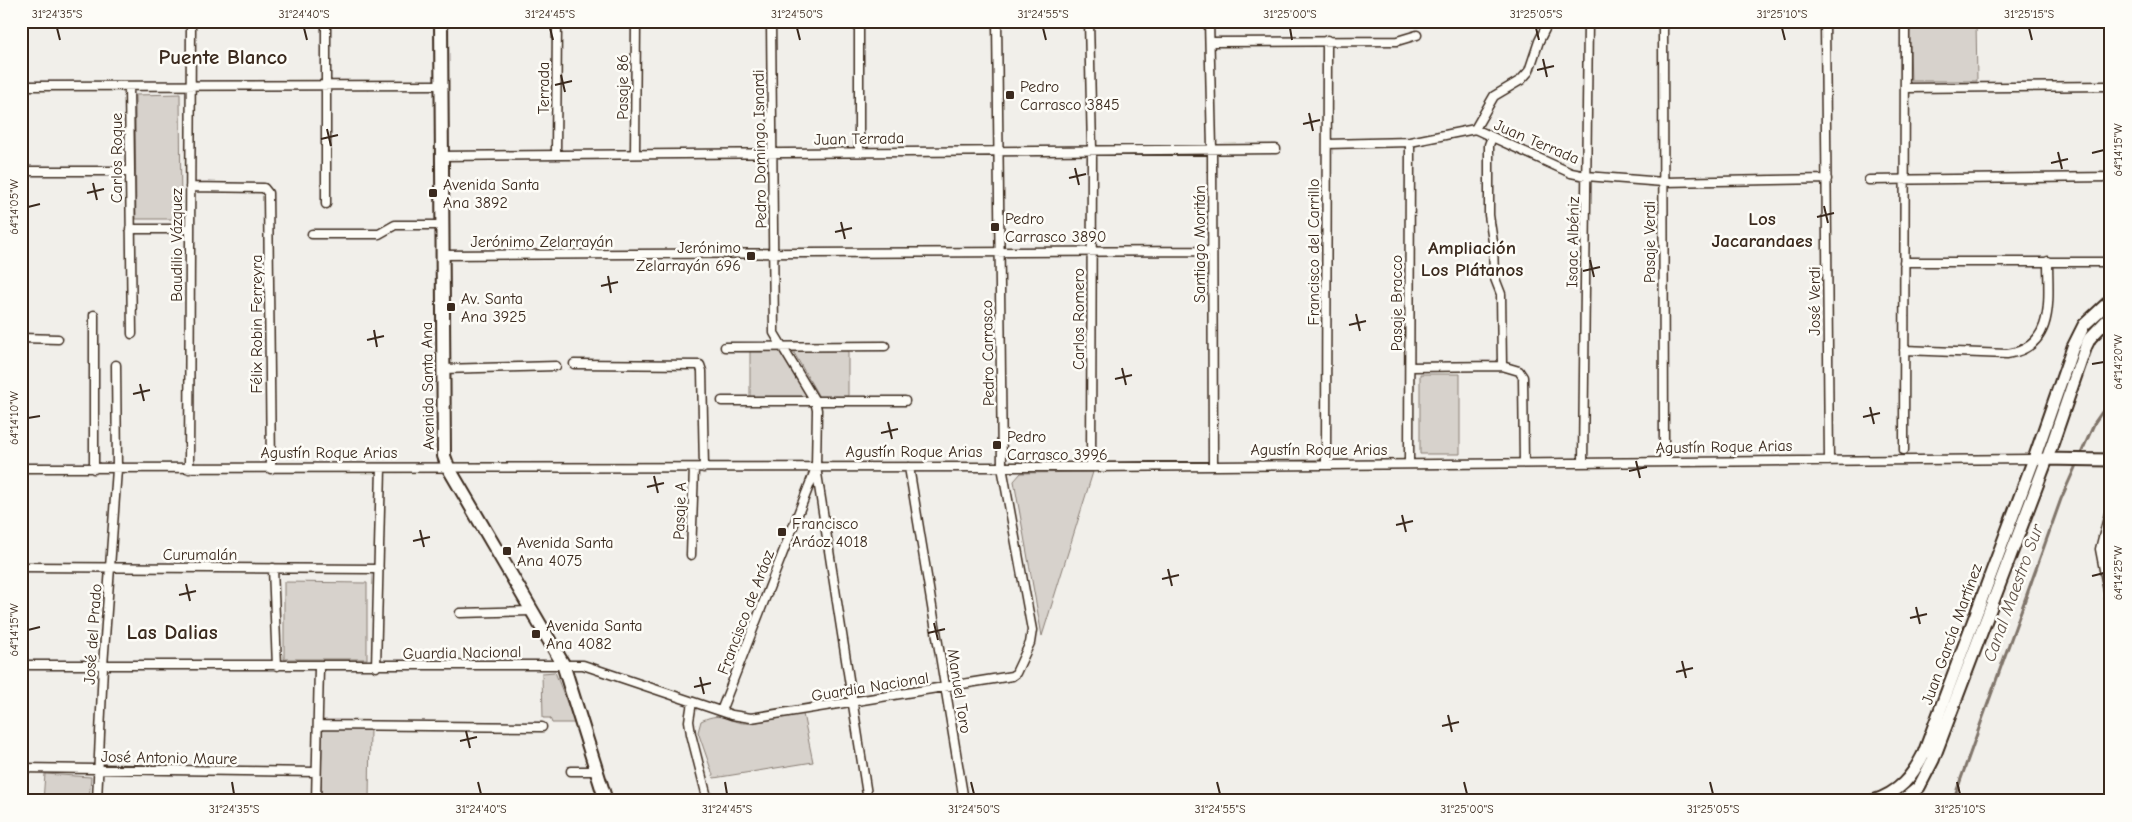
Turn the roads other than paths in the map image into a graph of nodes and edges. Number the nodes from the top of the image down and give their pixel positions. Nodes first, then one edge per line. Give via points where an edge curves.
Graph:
1 (191, 21) edge
2 (326, 21) edge
3 (440, 21) edge
4 (557, 21) edge
5 (636, 21) edge
6 (771, 21) edge
7 (860, 21) edge
8 (998, 21) edge
9 (1089, 21) edge
10 (1209, 21) edge
11 (1549, 21) edge
12 (1588, 21) edge
13 (1663, 21) edge
14 (1825, 21) edge
15 (1905, 21) edge
16 (1416, 36) dead end
17 (1327, 40) junction
18 (1210, 42) junction
19 (326, 84) junction
20 (441, 85) junction
21 (21, 86) edge
22 (129, 86) junction
23 (189, 86) junction
24 (2111, 86) edge
25 (1905, 88) junction
26 (1475, 129) junction
27 (1492, 137) junction
28 (1410, 142) junction
29 (1327, 144) junction
30 (1212, 148) junction
31 (1276, 148) dead end
32 (999, 150) junction
33 (1092, 150) junction
34 (773, 152) junction
35 (859, 152) junction
36 (556, 154) junction
37 (635, 154) junction
38 (441, 156) junction
39 (21, 171) edge
40 (130, 171) junction
41 (1586, 176) junction
42 (2111, 177) edge
43 (1827, 179) junction
44 (1869, 180) dead end
45 (1904, 180) junction
46 (1663, 182) junction
47 (190, 187) junction
48 (326, 204) dead end
49 (442, 225) junction
50 (130, 229) junction
51 (189, 229) junction
52 (312, 234) dead end
53 (1092, 251) junction
54 (1212, 251) junction
55 (1000, 252) junction
56 (774, 253) junction
57 (442, 255) junction
58 (2048, 261) junction
59 (1904, 262) junction
60 (2111, 262) edge
61 (2111, 300) edge
62 (94, 315) dead end
63 (2111, 316) edge
64 (132, 334) dead end
65 (21, 338) edge
66 (58, 338) dead end
67 (885, 346) dead end
68 (726, 347) dead end
69 (782, 347) junction
70 (1904, 350) junction
71 (574, 364) dead end
72 (116, 365) dead end
73 (556, 366) dead end
74 (1502, 366) junction
75 (1410, 367) junction
76 (442, 369) junction
77 (722, 401) dead end
78 (815, 401) junction
79 (905, 401) dead end
80 (1904, 450) dead end
81 (2034, 459) junction
82 (2047, 459) junction
83 (2106, 460) edge
84 (1829, 461) junction
85 (1664, 462) junction
86 (1583, 463) junction
87 (1409, 464) junction
88 (1524, 464) junction
89 (1326, 465) junction
90 (1213, 466) junction
91 (448, 467) junction
92 (816, 467) junction
93 (909, 467) junction
94 (1002, 467) junction
95 (1092, 467) junction
96 (21, 468) edge
97 (381, 468) junction
98 (694, 468) junction
99 (704, 468) junction
100 (94, 469) junction
101 (117, 469) junction
102 (189, 469) junction
103 (270, 469) junction
104 (2111, 506) edge
105 (691, 556) dead end
106 (21, 567) edge
107 (110, 567) junction
108 (273, 568) junction
109 (379, 569) junction
110 (2111, 606) edge
111 (531, 611) junction
112 (460, 613) dead end
113 (563, 664) junction
114 (21, 665) edge
115 (103, 666) junction
116 (276, 666) junction
117 (319, 666) junction
118 (376, 667) junction
119 (1012, 676) joint
120 (945, 687) junction
121 (692, 702) junction
122 (853, 703) junction
123 (721, 711) junction
124 (318, 724) junction
125 (542, 727) dead end
126 (21, 768) edge
127 (98, 770) junction
128 (571, 771) dead end
129 (597, 771) junction
130 (316, 772) junction
131 (97, 801) edge
132 (316, 801) edge
133 (606, 801) edge
134 (708, 801) edge
135 (868, 801) edge
136 (964, 801) edge
137 (1873, 801) edge
138 (1902, 801) edge

1 - 23 street, Baudilio Vázquez
2 - 19 street
3 - 20 main road, Avenida Santa Ana
4 - 36 street, Terrada
5 - 37 street, Pasaje 86
6 - 34 street, Pedro Domingo Isnardi
7 - 35 street
8 - 32 street, Pedro Carrasco
9 - 33 street, Carlos Romero
10 - 18 street, Santiago Moritán
11 - 26 street via 1529,71 1521,80 1494,96
12 - 41 street, Isaac Albéniz
13 - 46 street, Pasaje Verdi
14 - 43 street, José Verdi
15 - 25 street
16 - 17 street via 1396,41
17 - 18 street
17 - 29 street, Francisco del Carrillo
18 - 30 street, Santiago Moritán
19 - 20 street
19 - 23 street
19 - 48 street
20 - 38 main road, Avenida Santa Ana
21 - 22 street
22 - 23 street
22 - 40 street, Carlos Roque
23 - 47 street, Baudilio Vázquez
24 - 25 street
25 - 45 street
26 - 27 street, Juan Terrada
26 - 28 street, Juan Terrada
27 - 41 street, Juan Terrada via 1571,173
27 - 74 street via 1489,145 1489,215 1494,242 1494,276 1501,294
28 - 29 street, Juan Terrada
28 - 75 street, Pasaje Bracco
29 - 89 street, Francisco del Carrillo
30 - 31 street, Juan Terrada
30 - 33 street, Juan Terrada
30 - 54 street, Santiago Moritán
32 - 33 street, Juan Terrada
32 - 35 street, Juan Terrada
32 - 55 street, Pedro Carrasco
33 - 53 street, Carlos Romero
34 - 35 street, Juan Terrada
34 - 37 street, Juan Terrada
34 - 56 street, Pedro Domingo Isnardi
36 - 37 street, Juan Terrada
36 - 38 street, Juan Terrada
38 - 49 main road, Avenida Santa Ana
39 - 40 street
40 - 50 street, Carlos Roque
41 - 46 street, Juan Terrada
41 - 86 street, Isaac Albéniz
42 - 45 street
43 - 46 street, Juan Terrada
43 - 84 street, José Verdi
44 - 45 street
45 - 59 street
46 - 85 street, Pasaje Verdi
47 - 51 street, Baudilio Vázquez
47 - 103 street, Félix Robin Ferreyra via 264,188 270,199
49 - 52 street via 395,224 379,234
49 - 57 main road, Avenida Santa Ana
50 - 51 street
50 - 64 street, Carlos Roque
51 - 102 street, Baudilio Vázquez
53 - 54 street, Jerónimo Zelarrayán
53 - 55 street, Jerónimo Zelarrayán
53 - 95 street, Carlos Romero
54 - 90 street, Santiago Moritán
55 - 56 street, Jerónimo Zelarrayán
55 - 94 street, Pedro Carrasco
56 - 57 street, Jerónimo Zelarrayán
56 - 69 street, Pedro Domingo Isnardi via 774,333
57 - 76 main road, Avenida Santa Ana
58 - 59 street
58 - 60 street
58 - 70 street via 2048,318 2043,332 2016,353
59 - 70 street
61 - 81 main road, Juan García Martínez via 2079,333
62 - 100 street
63 - 82 main road, Juan García Martínez via 2090,338
65 - 66 street
67 - 69 street
68 - 69 street
69 - 78 street, Pedro Domingo Isnardi
70 - 80 street
71 - 99 street via 700,365
72 - 101 street, José del Prado
73 - 76 street
74 - 75 street
74 - 88 street via 1519,371 1524,377
75 - 87 street, Pasaje Bracco
76 - 91 main road, Avenida Santa Ana via 443,447
77 - 78 street
78 - 79 street
78 - 92 street, Pedro Domingo Isnardi
81 - 82 main road, Agustín Roque Arias
81 - 84 street, Agustín Roque Arias
81 - 137 main road, Juan García Martínez via 1924,753 1903,785
82 - 83 main road, Agustín Roque Arias
82 - 138 main road, Juan García Martínez via 1933,760 1919,787
84 - 85 street, Agustín Roque Arias
85 - 86 street, Agustín Roque Arias
86 - 88 street, Agustín Roque Arias
87 - 88 street, Agustín Roque Arias
87 - 89 street, Agustín Roque Arias
89 - 90 street, Agustín Roque Arias
90 - 95 street, Agustín Roque Arias
91 - 97 street, Agustín Roque Arias
91 - 98 street, Agustín Roque Arias
91 - 111 main road, Avenida Santa Ana
92 - 93 street, Agustín Roque Arias
92 - 99 street, Agustín Roque Arias
92 - 122 street, Pedro Domingo Isnardi
92 - 123 street, Francisco de Aráoz
93 - 94 street, Agustín Roque Arias
93 - 120 street, Manuel Toro
94 - 95 street, Agustín Roque Arias
94 - 119 street, Pedro Carrasco via 1032,630 1030,643
96 - 100 street, Agustín Roque Arias
97 - 103 street, Agustín Roque Arias
97 - 109 street
98 - 99 street, Agustín Roque Arias
98 - 105 street, Pasaje A
100 - 101 street, Agustín Roque Arias
101 - 102 street, Agustín Roque Arias
101 - 107 street, José del Prado
102 - 103 street, Agustín Roque Arias
104 - 110 street via 2100,549
106 - 107 street, Curumalán
107 - 108 street, Curumalán
107 - 115 street, José del Prado
108 - 109 street, Curumalán
108 - 116 street
109 - 118 street
111 - 112 street
111 - 113 main road, Avenida Santa Ana
113 - 118 street, Guardia Nacional
113 - 121 street, Guardia Nacional via 595,668
113 - 129 main road, Avenida Santa Ana
114 - 115 street, Guardia Nacional
115 - 116 street, Guardia Nacional
115 - 127 street, José del Prado
116 - 117 street, Guardia Nacional
117 - 118 street, Guardia Nacional
117 - 124 street
119 - 120 street, Guardia Nacional
120 - 122 street, Guardia Nacional
120 - 136 street, Manuel Toro
121 - 123 street, Guardia Nacional
121 - 134 street via 691,734
122 - 123 street, Guardia Nacional via 751,718
122 - 135 street, Pedro Domingo Isnardi
124 - 125 street
124 - 130 street
126 - 127 street, José Antonio Maure
127 - 130 street, José Antonio Maure
127 - 131 street, José del Prado
128 - 129 street
129 - 133 main road, Avenida Santa Ana
130 - 132 street

